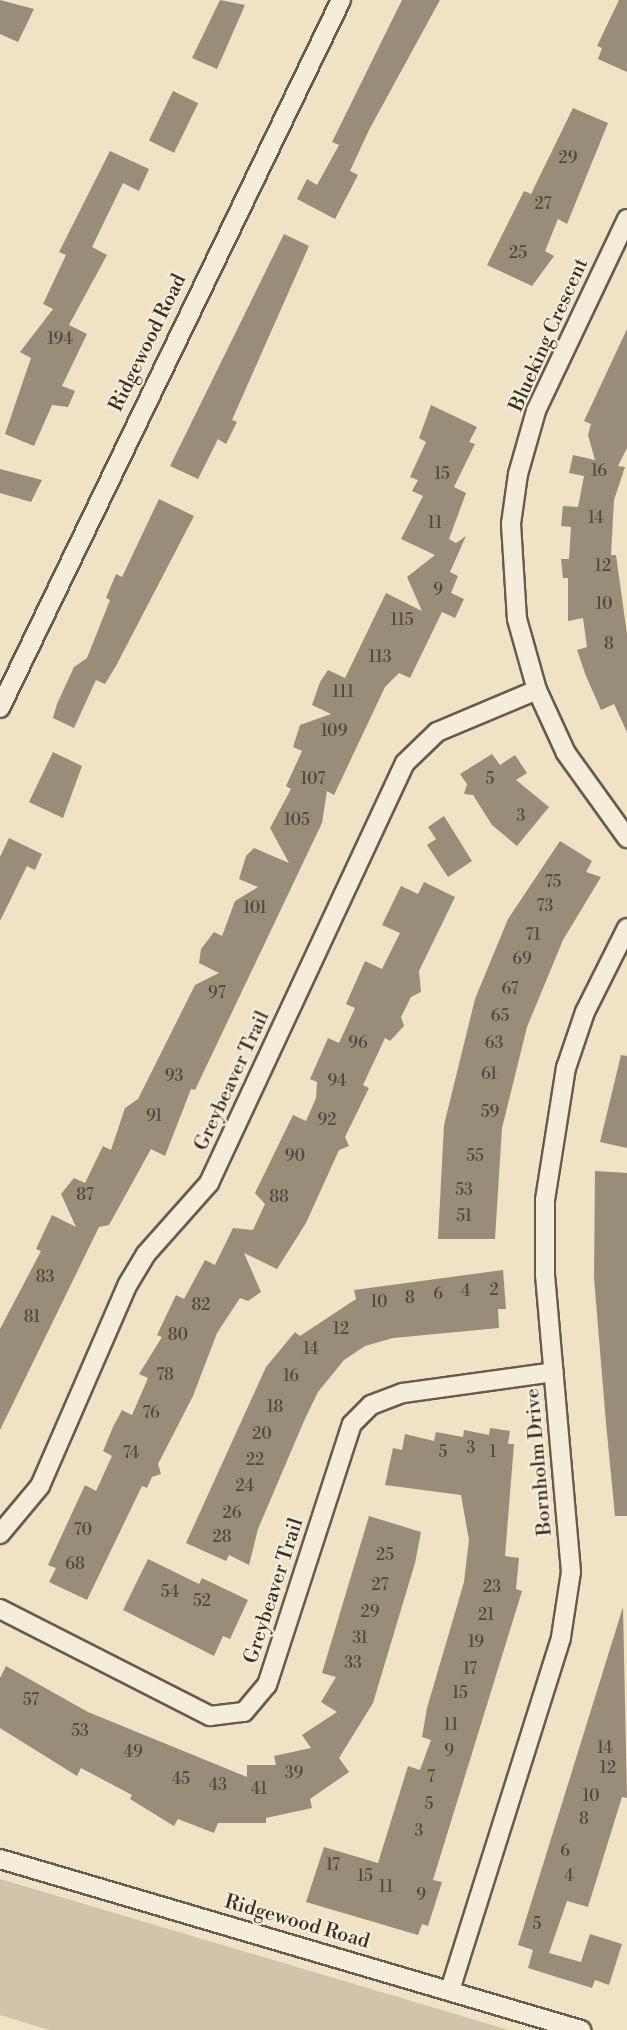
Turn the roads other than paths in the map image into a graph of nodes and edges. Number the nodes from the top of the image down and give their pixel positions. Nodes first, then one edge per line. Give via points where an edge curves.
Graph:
1 (341, 0) edge
2 (627, 219) edge
3 (537, 690) junction
4 (0, 708) edge
5 (627, 838) edge
6 (627, 927) edge
7 (554, 1372) junction
8 (0, 1534) edge
9 (0, 1609) edge
10 (0, 1859) edge
11 (450, 1990) junction
12 (581, 2030) edge

1 - 4 street, Ridgewood Road
2 - 3 street, Blueking Crescent via 536,411 518,474 511,524 513,589
3 - 5 street, Blueking Crescent via 566,753
3 - 8 street, Greybeaver Trail via 437,732 405,763 209,1183 134,1274 40,1486
6 - 7 street, Bornholm Drive via 585,1012 552,1136 545,1263
7 - 9 street, Greybeaver Trail via 403,1393 371,1405 352,1424 267,1685 244,1712 210,1716
7 - 11 street, Bornholm Drive via 571,1572 561,1637
10 - 11 street, Ridgewood Road
11 - 12 street, Ridgewood Road

